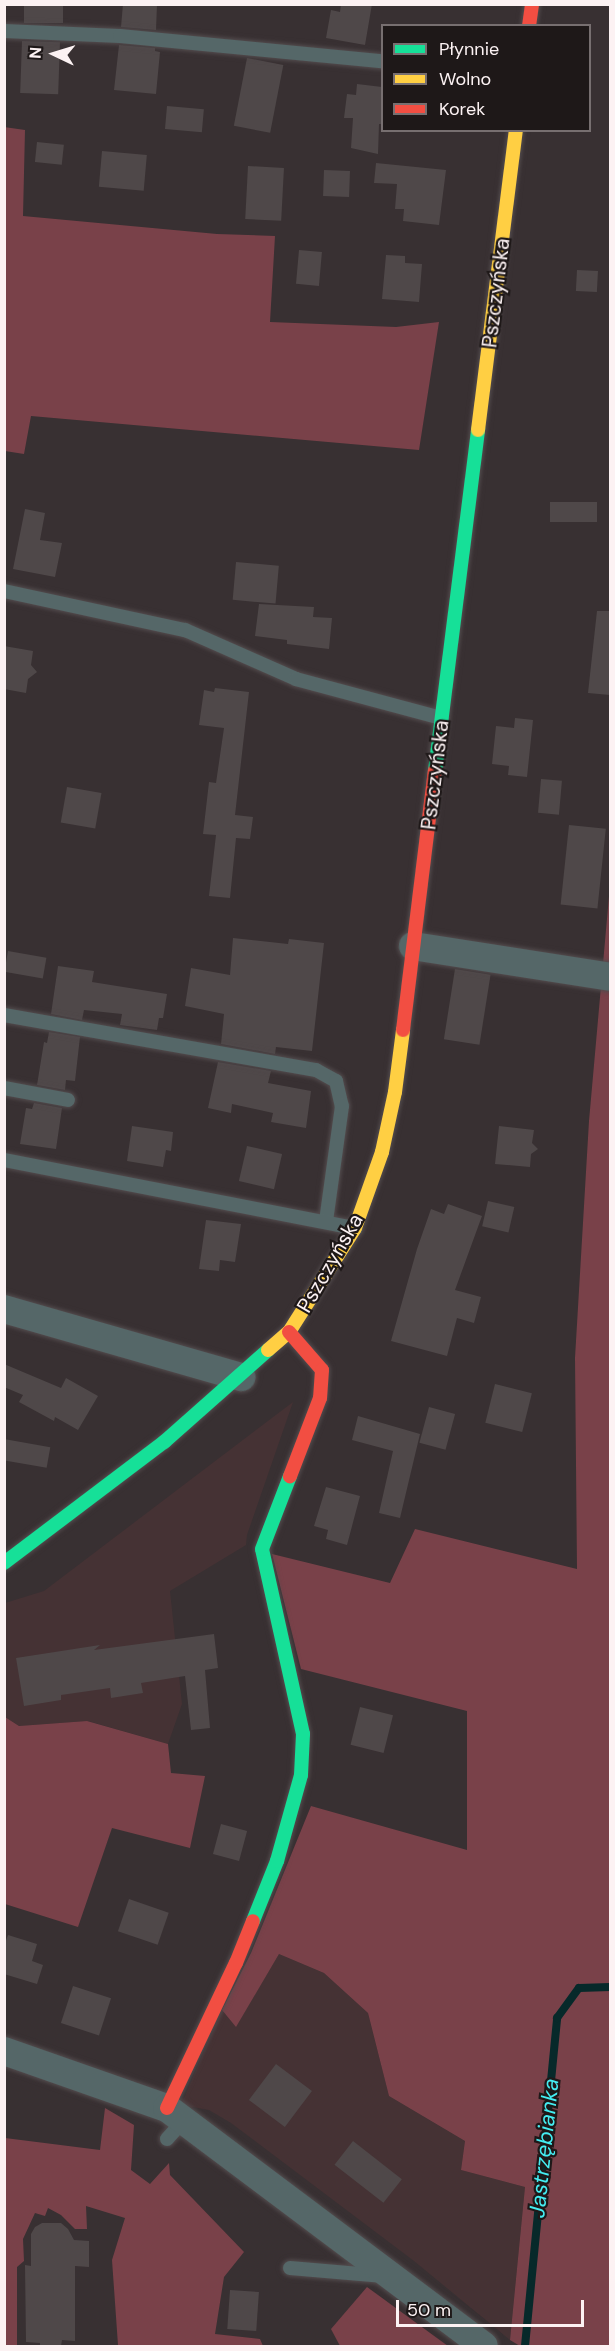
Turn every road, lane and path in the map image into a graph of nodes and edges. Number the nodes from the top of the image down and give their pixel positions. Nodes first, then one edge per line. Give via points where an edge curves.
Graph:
1 (532, 4) edge
2 (529, 24) edge
3 (4, 31) edge
4 (381, 61) edge
5 (516, 132) edge
6 (4, 591) edge
7 (443, 718) junction
8 (413, 946) junction
9 (610, 977) edge
10 (4, 1015) edge
11 (4, 1088) edge
12 (68, 1100) dead end
13 (4, 1160) edge
14 (326, 1222) junction
15 (355, 1228) junction
16 (4, 1309) edge
17 (289, 1332) junction
18 (241, 1377) junction
19 (4, 1563) edge
20 (4, 2051) edge
21 (173, 2122) junction
22 (290, 2268) dead end
23 (395, 2277) junction
24 (484, 2346) edge

1 - 2 street
3 - 4 lane via 120,36
5 - 7 street, Pszczyńska
6 - 7 lane via 185,630 296,679
7 - 8 street, Pszczyńska
8 - 9 street
8 - 15 street, Pszczyńska via 382,1152
10 - 14 lane via 316,1070 336,1081 342,1106
11 - 12 lane
13 - 14 lane
14 - 15 lane
15 - 17 street, Pszczyńska
16 - 18 street
17 - 18 street, Pszczyńska
17 - 21 street via 322,1370 320,1398 262,1549 303,1734 301,1775 277,1861
18 - 19 street, Pszczyńska via 164,1442
20 - 21 street
21 - 23 street
22 - 23 lane
23 - 24 street

